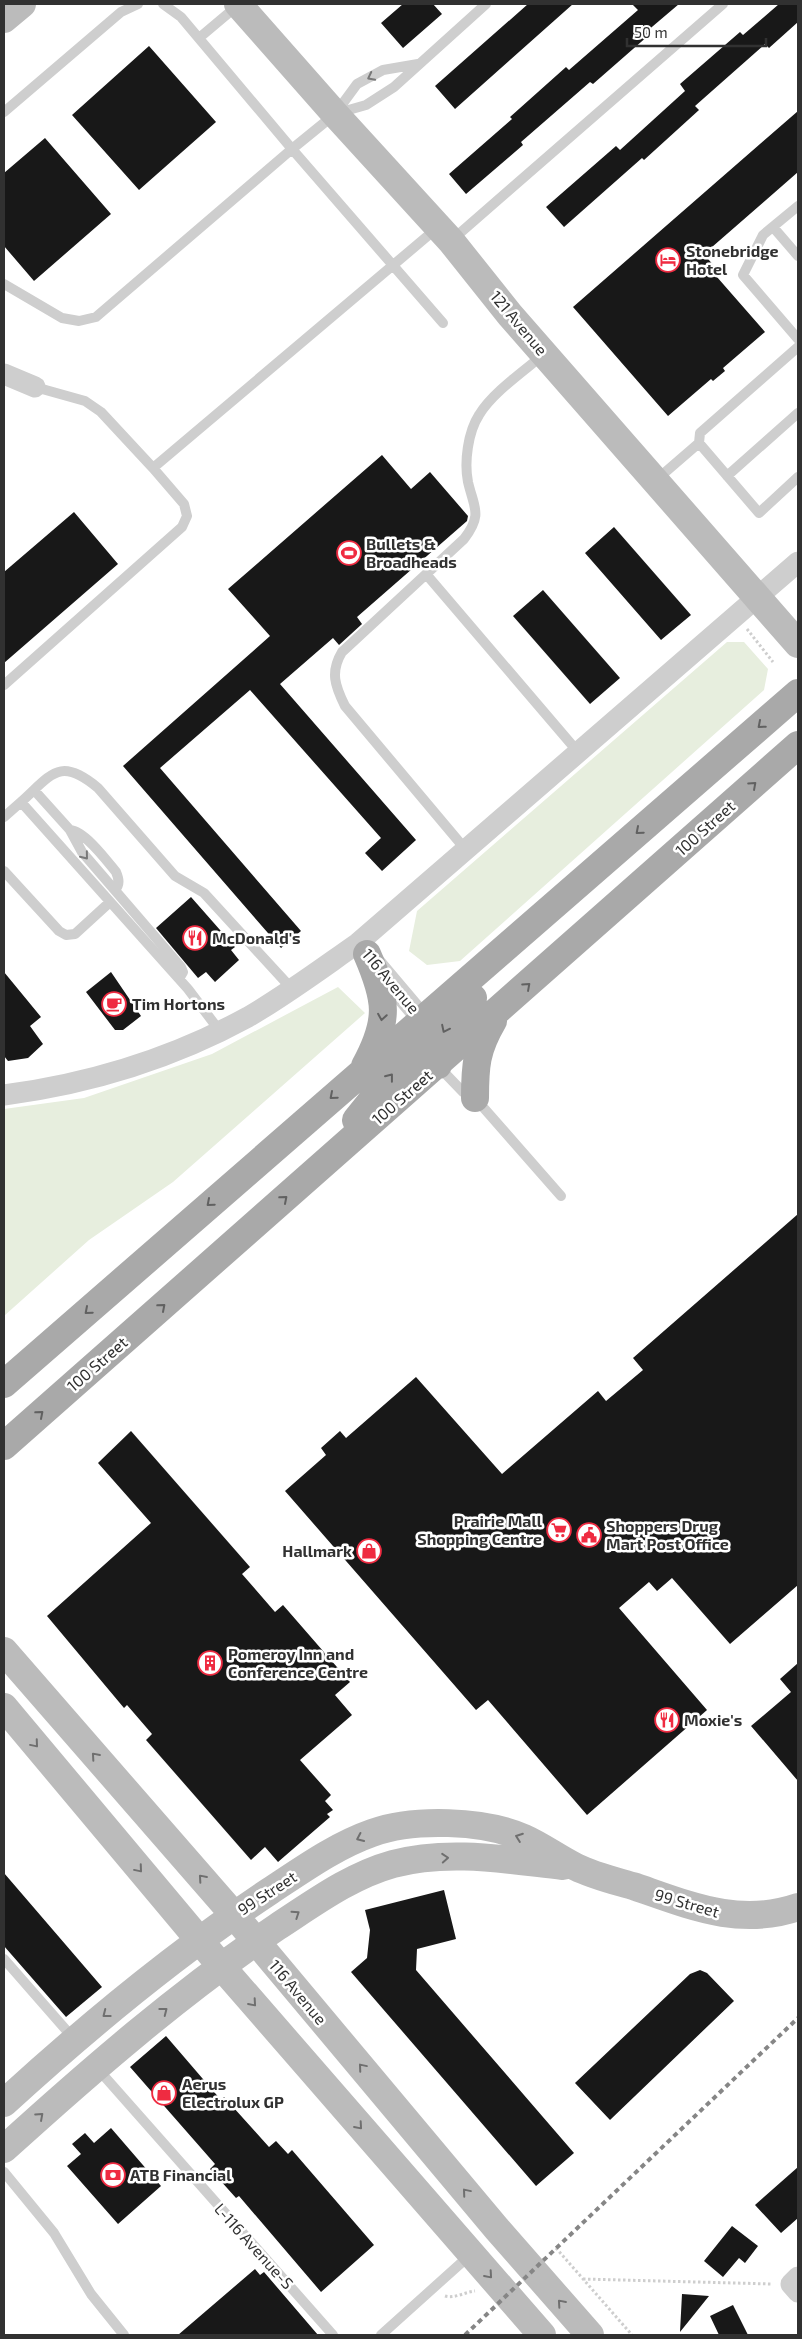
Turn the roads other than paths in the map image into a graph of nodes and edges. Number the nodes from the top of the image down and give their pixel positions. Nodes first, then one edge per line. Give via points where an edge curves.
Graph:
1 (22, 4) edge
2 (138, 4) edge
3 (164, 4) edge
4 (239, 4) edge
5 (486, 4) edge
6 (723, 4) edge
7 (4, 19) edge
8 (199, 38) junction
9 (418, 64) junction
10 (4, 112) edge
11 (334, 114) junction
12 (292, 149) junction
13 (798, 206) edge
14 (773, 227) junction
15 (444, 234) junction
16 (798, 256) edge
17 (393, 264) junction
18 (4, 284) edge
19 (443, 323) dead end
20 (798, 339) edge
21 (798, 347) edge
22 (544, 354) junction
23 (4, 374) edge
24 (35, 387) joint
25 (798, 413) edge
26 (699, 443) junction
27 (153, 468) junction
28 (727, 476) junction
29 (798, 477) edge
30 (655, 481) junction
31 (798, 562) edge
32 (426, 574) junction
33 (757, 597) junction
34 (798, 644) edge
35 (4, 685) edge
36 (798, 693) edge
37 (798, 745) edge
38 (578, 752) junction
39 (34, 790) junction
40 (21, 802) junction
41 (4, 817) edge
42 (466, 850) junction
43 (4, 871) edge
44 (558, 901) junction
45 (110, 902) junction
46 (363, 948) junction
47 (179, 979) junction
48 (292, 989) junction
49 (499, 1011) junction
50 (423, 1020) junction
51 (219, 1030) junction
52 (438, 1065) junction
53 (363, 1070) junction
54 (4, 1095) edge
55 (475, 1098) junction
56 (317, 1171) junction
57 (562, 1196) dead end
58 (8, 1380) edge
59 (4, 1446) edge
60 (7, 1652) edge
61 (4, 1706) edge
62 (578, 1868) junction
63 (798, 1907) edge
64 (234, 1915) junction
65 (199, 1940) junction
66 (256, 1942) junction
67 (4, 1959) edge
68 (221, 1966) junction
69 (74, 2039) junction
70 (95, 2066) junction
71 (4, 2103) edge
72 (4, 2149) edge
73 (4, 2172) edge
74 (497, 2229) junction
75 (471, 2254) junction
76 (124, 2335) edge
77 (334, 2335) edge
78 (381, 2335) edge
79 (542, 2335) edge
80 (590, 2335) edge

1 - 7 main road
2 - 10 lane via 121,12
3 - 8 lane via 181,17
4 - 8 lane
4 - 11 main road, 121 Avenue
5 - 9 lane
6 - 15 lane
8 - 12 lane
9 - 11 lane via 394,87 366,105
9 -> 11 lane via 383,70 356,84
11 - 12 lane
11 - 15 main road, 121 Avenue
12 - 17 lane
12 - 18 lane via 96,316 79,321 62,318
13 - 14 lane
14 - 16 lane
14 - 20 lane via 764,235 743,276
15 - 17 lane
15 - 22 main road, 121 Avenue
17 - 19 lane
17 - 27 lane
21 - 26 lane via 700,433
22 - 30 main road, 121 Avenue
22 - 32 lane via 478,415 466,466 476,507 474,527
23 - 24 street
24 - 27 lane via 85,401 101,412
25 - 28 lane
26 - 28 lane
26 - 30 lane
27 - 35 lane via 184,504 187,516 182,527
28 - 29 lane via 759,512
30 - 33 main road, 121 Avenue
31 - 33 street
32 - 38 lane
32 - 42 lane via 342,652 336,662 334,681 345,706
33 - 34 main road, 121 Avenue
33 - 38 street
36 -> 44 main road
49 -> 37 main road, 100 Street
38 - 42 street
39 - 40 lane
39 -> 47 lane via 181,968 183,972
39 - 48 lane via 54,773 63,770 84,776 175,876 204,893
40 - 41 lane
40 - 45 lane
42 - 46 street
43 - 45 lane via 66,936 75,934
44 - 50 main road
44 -> 52 main road via 449,1021 440,1040
45 - 47 lane
46 - 48 street
46 - 50 street, 116 Avenue
46 -> 53 main road via 382,991 384,1004 373,1052
47 - 51 lane
48 - 51 street
49 - 52 main road, 100 Street
49 - 55 main road via 481,1043
50 - 53 main road
56 -> 50 main road via 414,1048
51 - 54 street via 151,1060 94,1079
52 - 55 lane via 462,1092
52 - 56 main road, 100 Street
53 -> 58 main road
55 - 57 lane
59 -> 56 main road, 100 Street
64 -> 60 main road, 116 Avenue
61 -> 65 main road
62 - 63 main road, 99 Street via 693,1907 731,1915 777,1914
62 -> 64 main road, 99 Street via 522,1838 498,1830 468,1825 404,1826 373,1832 347,1844
66 -> 62 main road, 99 Street via 331,1891 395,1863 496,1856
64 - 65 main road, 99 Street
64 - 66 main road, 116 Avenue
65 - 68 main road
65 -> 69 main road, 99 Street
66 - 68 main road, 99 Street
74 -> 66 main road, 116 Avenue
67 - 69 lane
70 -> 68 main road, 99 Street
68 -> 75 main road
69 - 71 main road, 99 Street
72 -> 70 main road, 99 Street
70 - 77 lane, L-116 Avenue-S
73 - 76 lane via 54,2233 91,2294
74 - 75 main road
80 -> 74 main road, 116 Avenue
75 - 78 lane
75 -> 79 main road

